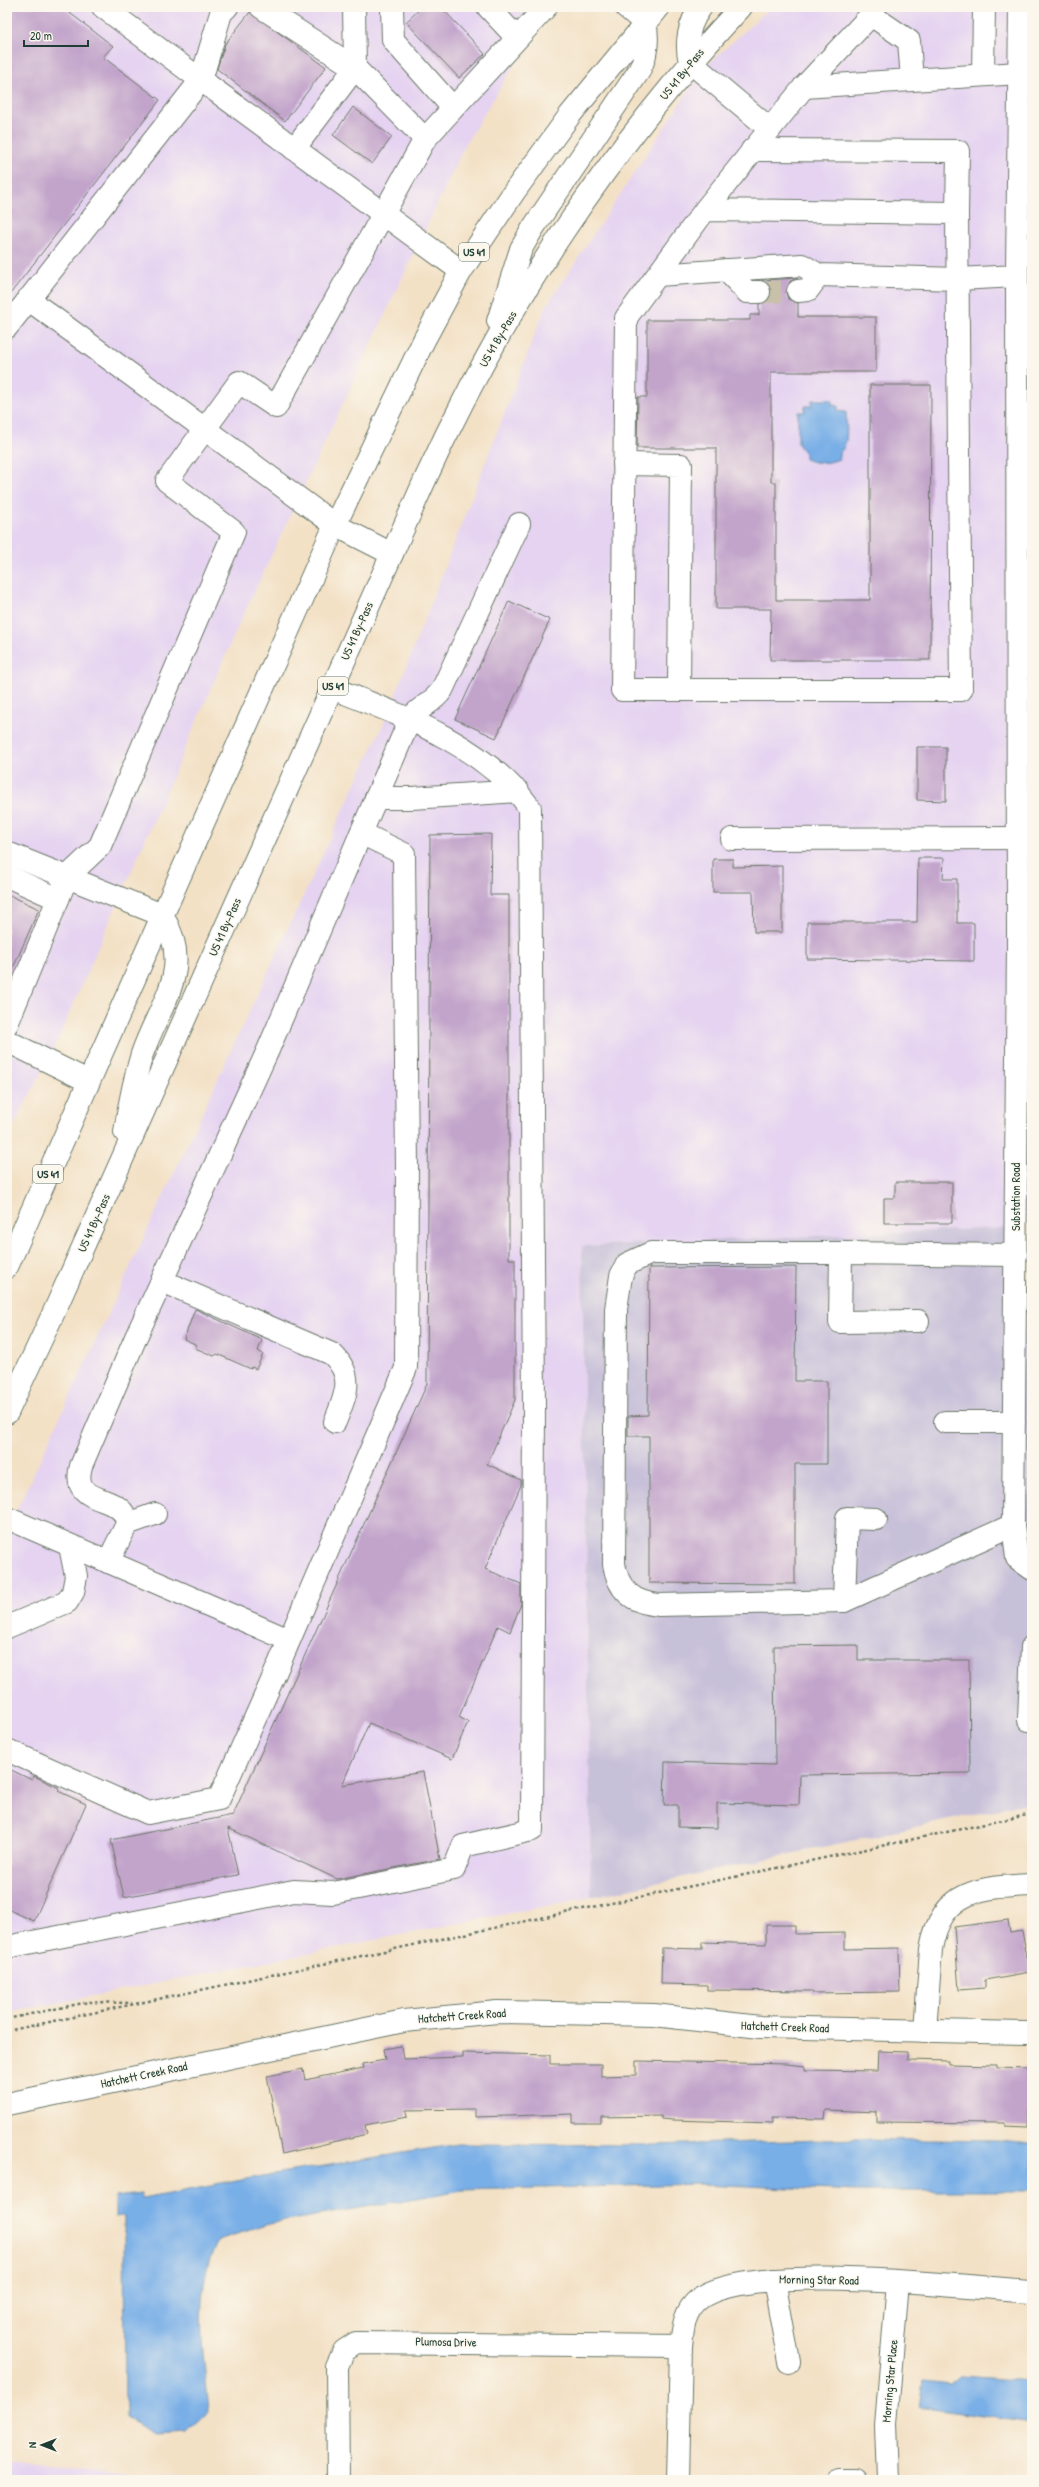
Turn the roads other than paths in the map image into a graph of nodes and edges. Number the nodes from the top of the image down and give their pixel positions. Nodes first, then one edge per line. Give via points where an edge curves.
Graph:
1 (103, 7) edge
2 (227, 7) edge
3 (261, 7) edge
4 (354, 7) edge
5 (392, 7) edge
6 (488, 7) edge
7 (546, 7) edge
8 (626, 7) edge
9 (701, 7) edge
10 (741, 7) edge
11 (984, 7) edge
12 (1020, 7) edge
13 (652, 15) edge
14 (1026, 29) edge
15 (517, 38) junction
16 (690, 62) junction
17 (355, 68) junction
18 (1019, 73) junction
19 (983, 75) junction
20 (200, 80) junction
21 (912, 80) junction
22 (804, 87) junction
23 (1025, 104) edge
24 (453, 108) junction
25 (770, 129) junction
26 (425, 139) junction
27 (294, 148) junction
28 (752, 150) junction
29 (1025, 200) edge
30 (705, 210) junction
31 (957, 213) junction
32 (383, 214) junction
33 (726, 270) junction
34 (461, 271) junction
35 (658, 274) junction
36 (819, 276) junction
37 (1017, 276) junction
38 (958, 279) junction
39 (798, 291) tunnel mouth
40 (760, 292) tunnel mouth
41 (28, 298) junction
42 (1025, 318) edge
43 (7, 327) edge
44 (484, 364) junction
45 (205, 429) junction
46 (624, 464) junction
47 (519, 524) dead end
48 (335, 525) junction
49 (392, 554) junction
50 (1025, 608) edge
51 (1025, 638) edge
52 (332, 688) junction
53 (679, 690) junction
54 (410, 719) junction
55 (518, 791) junction
56 (376, 798) junction
57 (361, 833) junction
58 (1018, 838) junction
59 (732, 839) dead end
60 (8, 854) edge
61 (7, 876) edge
62 (67, 877) junction
63 (52, 897) junction
64 (162, 915) junction
65 (7, 988) edge
66 (7, 1024) edge
67 (7, 1041) edge
68 (88, 1081) junction
69 (1025, 1089) edge
70 (121, 1162) junction
71 (841, 1252) junction
72 (1016, 1255) junction
73 (7, 1267) edge
74 (162, 1281) junction
75 (918, 1321) dead end
76 (7, 1414) edge
77 (335, 1422) dead end
78 (945, 1422) dead end
79 (1020, 1426) edge
80 (155, 1514) dead end
81 (7, 1518) edge
82 (876, 1519) dead end
83 (127, 1524) junction
84 (1013, 1525) junction
85 (70, 1546) junction
86 (108, 1562) junction
87 (1032, 1571) edge
88 (844, 1602) junction
89 (7, 1627) edge
90 (289, 1640) junction
91 (1032, 1647) edge
92 (1029, 1720) dead end
93 (7, 1750) edge
94 (1032, 1885) edge
95 (7, 1947) edge
96 (925, 2031) junction
97 (1027, 2032) dead end
98 (7, 2104) edge
99 (774, 2280) junction
100 (898, 2282) junction
101 (1032, 2291) edge
102 (681, 2346) junction
103 (790, 2362) dead end
104 (338, 2480) edge
105 (678, 2480) edge
106 (837, 2480) edge
107 (855, 2480) edge
108 (888, 2480) edge

1 - 20 street
2 - 20 street via 221,13
3 - 17 street
4 - 17 street
5 - 24 street via 393,40
6 - 15 street
7 - 15 street
8 - 13 street
9 - 16 street via 694,19 688,42
10 - 16 street, US 41 By-Pass / US 41
11 - 19 street
12 - 14 street, Substation Road
13 - 34 street, US 41 via 570,115
13 - 44 street via 640,72 605,120 521,249
14 - 18 street, Substation Road
15 - 24 street
16 - 25 street
16 - 44 street, US 41 By-Pass / US 41 via 579,209 526,290
17 - 26 street
17 - 27 street
18 - 19 street
18 - 23 street, Substation Road
19 - 21 street
20 - 27 street
20 - 41 street
21 - 22 street
21 - 22 street via 909,41 871,15
22 - 25 street
23 - 29 street, Substation Road
24 - 26 street
25 - 28 street
26 - 32 street
27 - 32 street
28 - 30 street
28 - 31 street via 958,151
29 - 37 street, Substation Road
30 - 31 street
30 - 35 street
31 - 38 street
32 - 34 street
32 - 45 street via 276,407 239,382
33 - 35 street
33 - 36 street via 802,265
33 - 40 street via 747,292
34 - 48 street, US 41 via 382,424
35 - 46 street via 626,318
36 - 38 street
36 - 39 street via 808,290
37 - 38 street
37 - 42 street, Substation Road
38 - 53 street via 961,690
41 - 43 street
41 - 45 street
42 - 50 street, Substation Road
44 - 49 street, US 41 By-Pass / US 41 via 431,466
45 - 48 street
45 - 62 street via 167,481 234,532 100,846
46 - 53 street via 681,465
46 - 53 street via 622,690
47 - 54 street via 442,690
48 - 49 street
48 - 64 street, US 41
49 - 52 street, US 41 By-Pass / US 41
50 - 51 street, Substation Road
51 - 58 street, Substation Road
52 - 54 street
52 - 70 street, US 41 By-Pass / US 41
54 - 55 street via 484,760
54 - 56 street
55 - 56 street
55 - 95 street via 530,808 534,1400 532,1830 463,1846 454,1869 333,1893 294,1891
56 - 57 street
57 - 74 street via 268,1050
57 - 90 street via 404,854 406,1368
58 - 59 street
58 - 69 street, Substation Road
60 - 62 street
61 - 63 street
62 - 63 street
62 - 64 street
63 - 65 street
63 - 66 street
64 - 68 street, US 41
64 - 70 street via 176,947 175,972 135,1080
67 - 68 street
68 - 73 street, US 41
69 - 72 street, Substation Road
70 - 76 street, US 41 By-Pass / US 41
71 - 72 street
71 - 75 street via 840,1322
71 - 88 street via 652,1254 627,1264 621,1276 616,1309 614,1564 622,1590 633,1599 649,1604
72 - 79 street, Substation Road
74 - 77 street via 332,1354 343,1364 347,1378 346,1393
74 - 83 street via 78,1474 86,1494 113,1505 125,1515
78 - 79 street
79 - 84 street, Substation Road
80 - 83 street
81 - 85 street
82 - 88 street via 847,1518
83 - 86 street
84 - 87 street, Substation Road via 1017,1558
84 - 88 street
85 - 86 street
85 - 89 street via 76,1576 73,1592 67,1602
86 - 90 street
90 - 93 street via 218,1799 148,1813
91 - 92 street
94 - 96 street via 980,1888 965,1895 943,1916 933,1936 931,1948
96 - 97 street, Hatchett Creek Road
96 - 98 street, Hatchett Creek Road via 760,2028 654,2016 497,2012 459,2014 404,2020
99 - 100 street, Morning Star Road via 804,2278
99 - 102 street, Morning Star Road via 714,2290 699,2299 688,2311
99 - 103 street
100 - 101 street, Morning Star Road
100 - 108 street, Morning Star Place via 886,2425
102 - 104 street, Plumosa Drive via 356,2343 344,2352 337,2366
102 - 105 street, Morning Star Road
106 - 107 street

